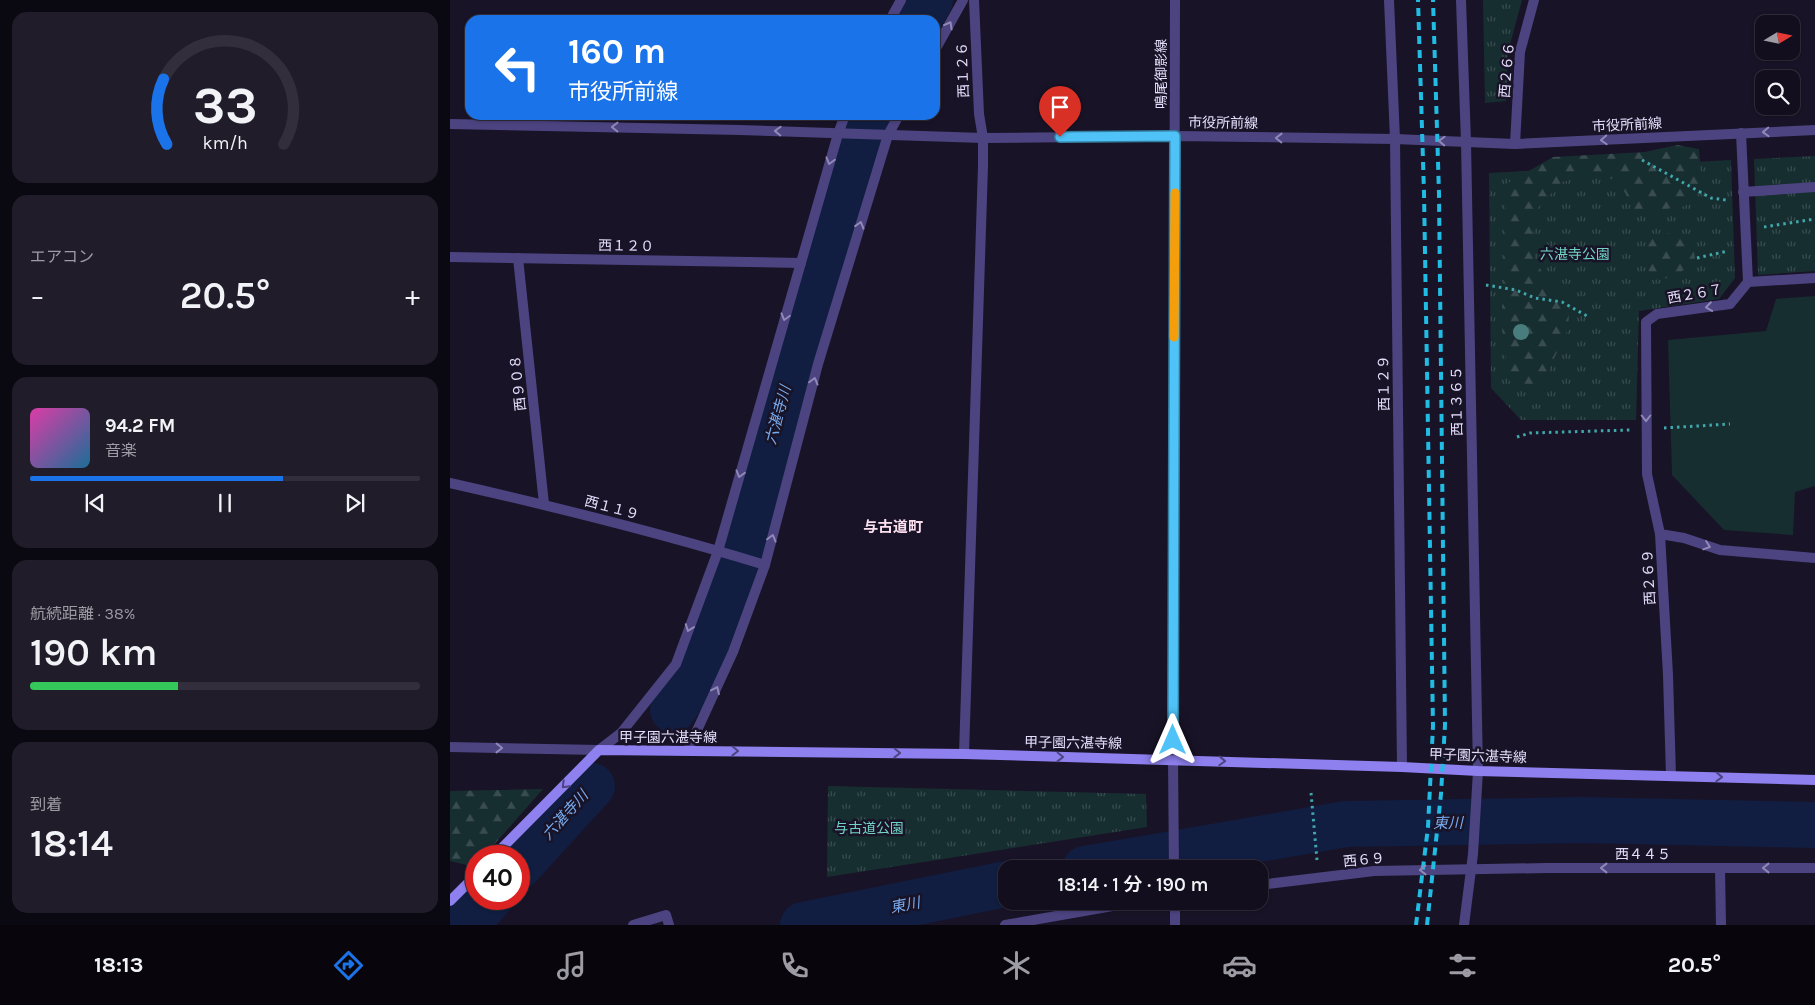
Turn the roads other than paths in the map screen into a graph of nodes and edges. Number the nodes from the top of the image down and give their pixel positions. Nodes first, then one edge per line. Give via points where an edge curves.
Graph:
1 (901, 0) edge
2 (963, 0) edge
3 (974, 0) edge
4 (1175, 0) edge
5 (1389, 0) edge
6 (1461, 0) edge
7 (1534, 0) edge
8 (893, 15) edge
9 (940, 41) edge
10 (844, 120) edge
11 (895, 120) edge
12 (450, 124) edge
13 (1815, 130) edge
14 (1741, 133) junction
15 (841, 134) junction
16 (884, 135) junction
17 (1175, 136) junction
18 (982, 138) junction
19 (1395, 140) junction
20 (1466, 142) junction
21 (1516, 144) junction
22 (1815, 187) edge
23 (1743, 192) junction
24 (450, 257) edge
25 (518, 258) junction
26 (801, 263) junction
27 (1815, 278) edge
28 (1748, 282) junction
29 (450, 483) edge
30 (544, 504) junction
31 (1660, 534) junction
32 (723, 552) junction
33 (1815, 558) edge
34 (761, 564) junction
35 (450, 747) edge
36 (599, 750) junction
37 (688, 750) junction
38 (964, 754) junction
39 (1173, 760) junction
40 (1402, 767) junction
41 (1478, 771) junction
42 (1671, 776) junction
43 (1815, 780) edge
44 (505, 845) edge
45 (1174, 860) edge
46 (1720, 868) junction
47 (1815, 868) edge
48 (1471, 870) junction
49 (1268, 884) edge
50 (465, 885) edge
51 (450, 901) edge
52 (1090, 910) edge
53 (1175, 910) edge
54 (668, 921) edge
55 (633, 925) edge
56 (1005, 925) edge
57 (1175, 925) edge
58 (1464, 925) edge
59 (1721, 925) edge

1 - 8 street
9 -> 2 street
3 - 18 street, 西１２６
4 - 17 street, 鳴尾御影線
5 - 19 street, 西１２９
6 - 20 street, 西１３６５
7 - 21 street, 西２６６ via 1520,52
10 - 15 street
11 - 16 street
15 -> 12 street, 市役所前線
13 -> 14 street, 市役所前線
14 -> 21 street, 市役所前線
14 - 23 street
15 - 16 street, 市役所前線
15 -> 26 street
16 - 18 street, 市役所前線
34 -> 16 street
17 - 18 street, 市役所前線
19 -> 17 street, 市役所前線
17 - 39 street, 鳴尾御影線
18 - 38 street, 西１２６
20 -> 19 street, 市役所前線
19 - 40 street, 西１２９
20 - 21 street, 市役所前線
20 - 41 street, 西１３６５
22 - 23 street
23 - 28 street
24 - 25 street, 西１２０
25 - 26 street, 西１２０
25 - 30 street, 西９０８
26 -> 32 street
27 - 28 street
28 -> 31 street, 西２６７ via 1730,304 1657,314 1646,322 1647,474
29 - 30 street, 西１１９
30 - 32 street, 西１１９
31 -> 33 street, 西２６９ via 1720,550
31 - 42 street, 西２６９
32 - 34 street, 西１１９
32 -> 36 street via 676,664 621,733
37 -> 34 street via 733,652
35 -> 36 street
36 - 37 main road, 甲子園六湛寺線
36 -> 44 main road
37 -> 38 main road, 甲子園六湛寺線
38 -> 39 main road, 甲子園六湛寺線
39 -> 40 main road, 甲子園六湛寺線
39 - 45 street, 鳴尾御影線
40 - 41 main road, 甲子園六湛寺線
41 - 42 main road, 甲子園六湛寺線
41 - 48 street, 西１３６５
42 -> 43 main road, 甲子園六湛寺線
47 -> 46 street, 西４４５
46 -> 48 street, 西４４５
46 - 59 street
48 -> 49 street, 西６９ via 1374,871
48 - 58 street, 西１３６５
50 - 51 main road
52 - 56 street
53 - 57 street
54 - 55 street

